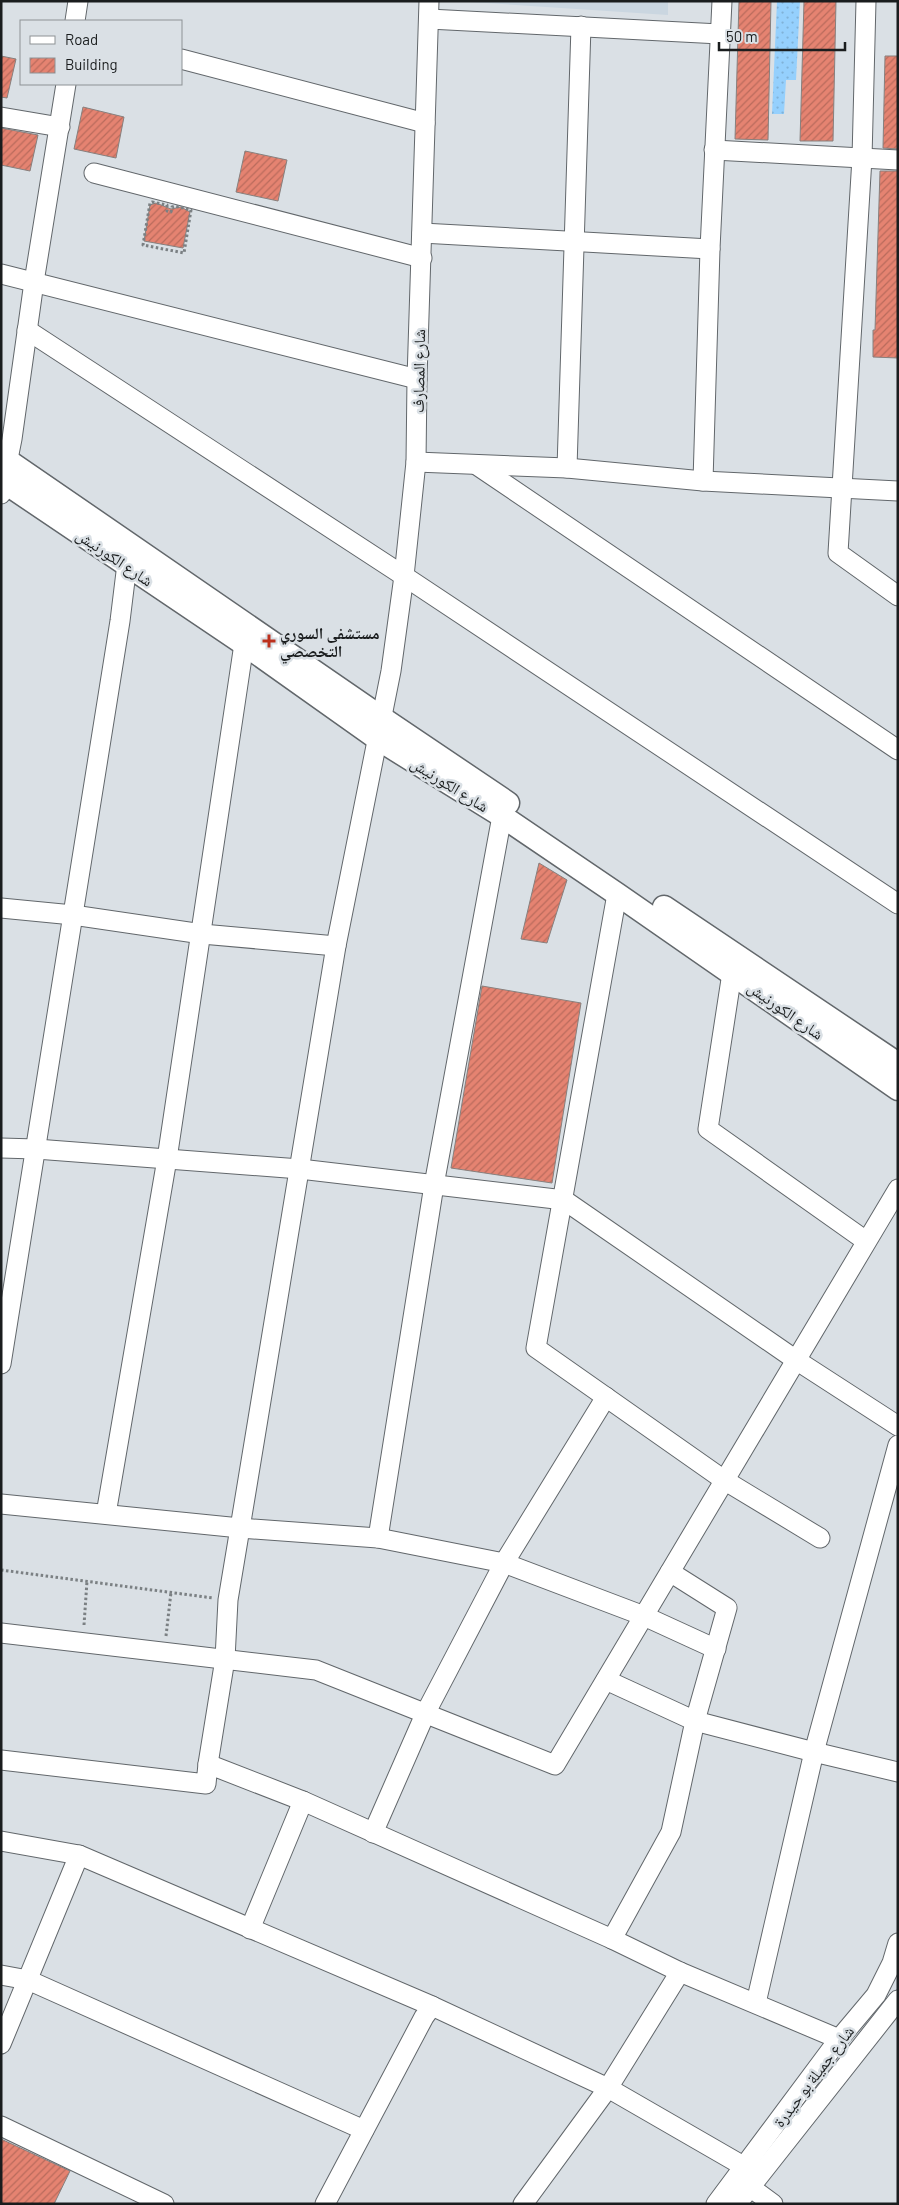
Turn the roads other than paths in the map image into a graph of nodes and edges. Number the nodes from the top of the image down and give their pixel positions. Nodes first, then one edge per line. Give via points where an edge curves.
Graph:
1 (78, 1) edge
2 (722, 1) edge
3 (866, 1) edge
4 (429, 10) edge
5 (75, 20) edge
6 (581, 26) junction
7 (720, 34) junction
8 (182, 59) edge
9 (66, 85) edge
10 (1, 117) edge
11 (425, 123) junction
12 (60, 127) junction
13 (714, 150) junction
14 (862, 158) junction
15 (898, 160) edge
16 (94, 173) dead end
17 (422, 233) junction
18 (574, 242) junction
19 (710, 249) junction
20 (422, 258) junction
21 (1, 274) edge
22 (34, 282) junction
23 (27, 330) junction
24 (417, 379) junction
25 (416, 462) junction
26 (478, 466) junction
27 (567, 468) junction
28 (3, 474) edge
29 (703, 481) junction
30 (843, 489) junction
31 (898, 491) edge
32 (127, 564) junction
33 (404, 576) junction
34 (898, 596) edge
35 (244, 644) junction
36 (380, 728) junction
37 (898, 750) edge
38 (502, 816) junction
39 (617, 894) junction
40 (898, 904) edge
41 (1, 908) edge
42 (72, 916) junction
43 (202, 934) junction
44 (336, 946) junction
45 (732, 972) junction
46 (898, 1064) edge
47 (898, 1089) edge
48 (1, 1148) edge
49 (36, 1149) junction
50 (168, 1159) junction
51 (300, 1169) junction
52 (434, 1185) junction
53 (898, 1189) edge
54 (564, 1200) junction
55 (866, 1241) junction
56 (796, 1360) junction
57 (1, 1364) edge
58 (606, 1397) junction
59 (898, 1426) edge
60 (898, 1445) edge
61 (724, 1480) junction
62 (1, 1504) edge
63 (106, 1514) junction
64 (240, 1528) junction
65 (378, 1538) junction
66 (820, 1538) dead end
67 (504, 1563) junction
68 (670, 1572) junction
69 (644, 1616) junction
70 (1, 1633) edge
71 (716, 1649) junction
72 (225, 1659) junction
73 (606, 1680) junction
74 (426, 1712) junction
75 (695, 1721) junction
76 (814, 1752) junction
77 (1, 1760) edge
78 (208, 1764) junction
79 (898, 1772) edge
80 (303, 1801) junction
81 (373, 1833) junction
82 (1, 1841) edge
83 (79, 1855) junction
84 (250, 1929) junction
85 (612, 1939) junction
86 (898, 1943) edge
87 (680, 1972) junction
88 (1, 1975) edge
89 (28, 1980) junction
90 (898, 2000) edge
91 (756, 2003) junction
92 (432, 2006) junction
93 (839, 2039) junction
94 (1, 2044) edge
95 (608, 2088) junction
96 (1, 2126) edge
97 (364, 2130) junction
98 (745, 2166) junction
99 (750, 2187) junction
100 (164, 2204) edge
101 (324, 2204) edge
102 (523, 2204) edge
103 (716, 2204) edge
104 (737, 2204) edge
105 (773, 2204) edge

1 - 5 street
2 - 7 street
3 - 14 street
4 - 6 street
4 - 11 street, شارع المصارف
6 - 7 street
6 - 18 street
7 - 13 street
8 - 11 street
9 - 12 street
10 - 12 street
11 - 17 street, شارع المصارف
12 - 22 street
13 - 14 street
13 - 19 street
14 - 15 street
14 - 30 street
16 - 20 street
17 - 18 street
17 - 20 street, شارع المصارف
18 - 19 street
18 - 27 street
19 - 29 street
20 - 24 street, شارع المصارف
21 - 22 street
22 - 23 street
22 - 24 street
23 - 28 street via 12,439
23 - 33 street
24 - 25 street, شارع المصارف
25 - 26 street
25 - 33 street, شارع المصارف
26 - 27 street
26 - 37 street
27 - 29 street
28 - 32 street, شارع الكورنيش
28 - 36 street, شارع الكورنيش
29 - 30 street
30 - 31 street
30 - 34 street via 838,553
32 - 35 street, شارع الكورنيش
32 - 42 street
33 - 36 street, شارع المصارف
33 - 40 street
35 - 36 street, شارع الكورنيش
35 - 43 street
36 - 38 street, شارع الكورنيش
36 - 44 street, شارع المصارف
36 - 46 street, شارع الكورنيش
38 - 39 street, شارع الكورنيش
38 - 52 street
39 - 45 street, شارع الكورنيش
39 - 54 street
41 - 42 street
42 - 43 street
42 - 49 street
43 - 44 street
43 - 50 street
44 - 51 street, شارع المصارف
45 - 47 street, شارع الكورنيش
45 - 55 street via 708,1129
48 - 49 street
49 - 50 street
49 - 57 street
50 - 51 street
50 - 63 street
51 - 52 street
51 - 64 street, شارع المصارف
52 - 54 street
52 - 65 street
53 - 55 street
54 - 56 street
54 - 58 street via 536,1348
55 - 56 street
56 - 59 street
56 - 61 street
58 - 61 street
58 - 67 street
60 - 76 street
61 - 66 street
61 - 68 street
62 - 63 street
63 - 64 street
64 - 65 street
64 - 72 street, شارع المصارف via 228,1600
65 - 67 street
67 - 69 street
67 - 74 street
68 - 69 street
68 - 71 street via 727,1608
69 - 71 street
69 - 73 street
70 - 72 street
71 - 75 street
72 - 74 street via 316,1670
72 - 78 street, شارع المصارف
73 - 74 street via 555,1765
73 - 75 street
74 - 81 street
75 - 76 street
75 - 85 street via 671,1832
76 - 79 street
76 - 91 street
77 - 78 street, شارع المصارف via 206,1784
78 - 80 street
80 - 81 street
80 - 84 street
81 - 85 street
82 - 83 street
83 - 84 street
83 - 89 street
84 - 92 street
85 - 87 street
86 - 93 street, شارع جميلة بو حيدرة via 876,1995
87 - 91 street
87 - 95 street
88 - 89 street
89 - 94 street
89 - 97 street
90 - 99 street
91 - 93 street
92 - 95 street
92 - 97 street
93 - 98 street, شارع جميلة بو حيدرة
95 - 98 street
95 - 102 street
96 - 100 street
97 - 101 street
98 - 103 street, شارع جميلة بو حيدرة
99 - 104 street
99 - 105 street

